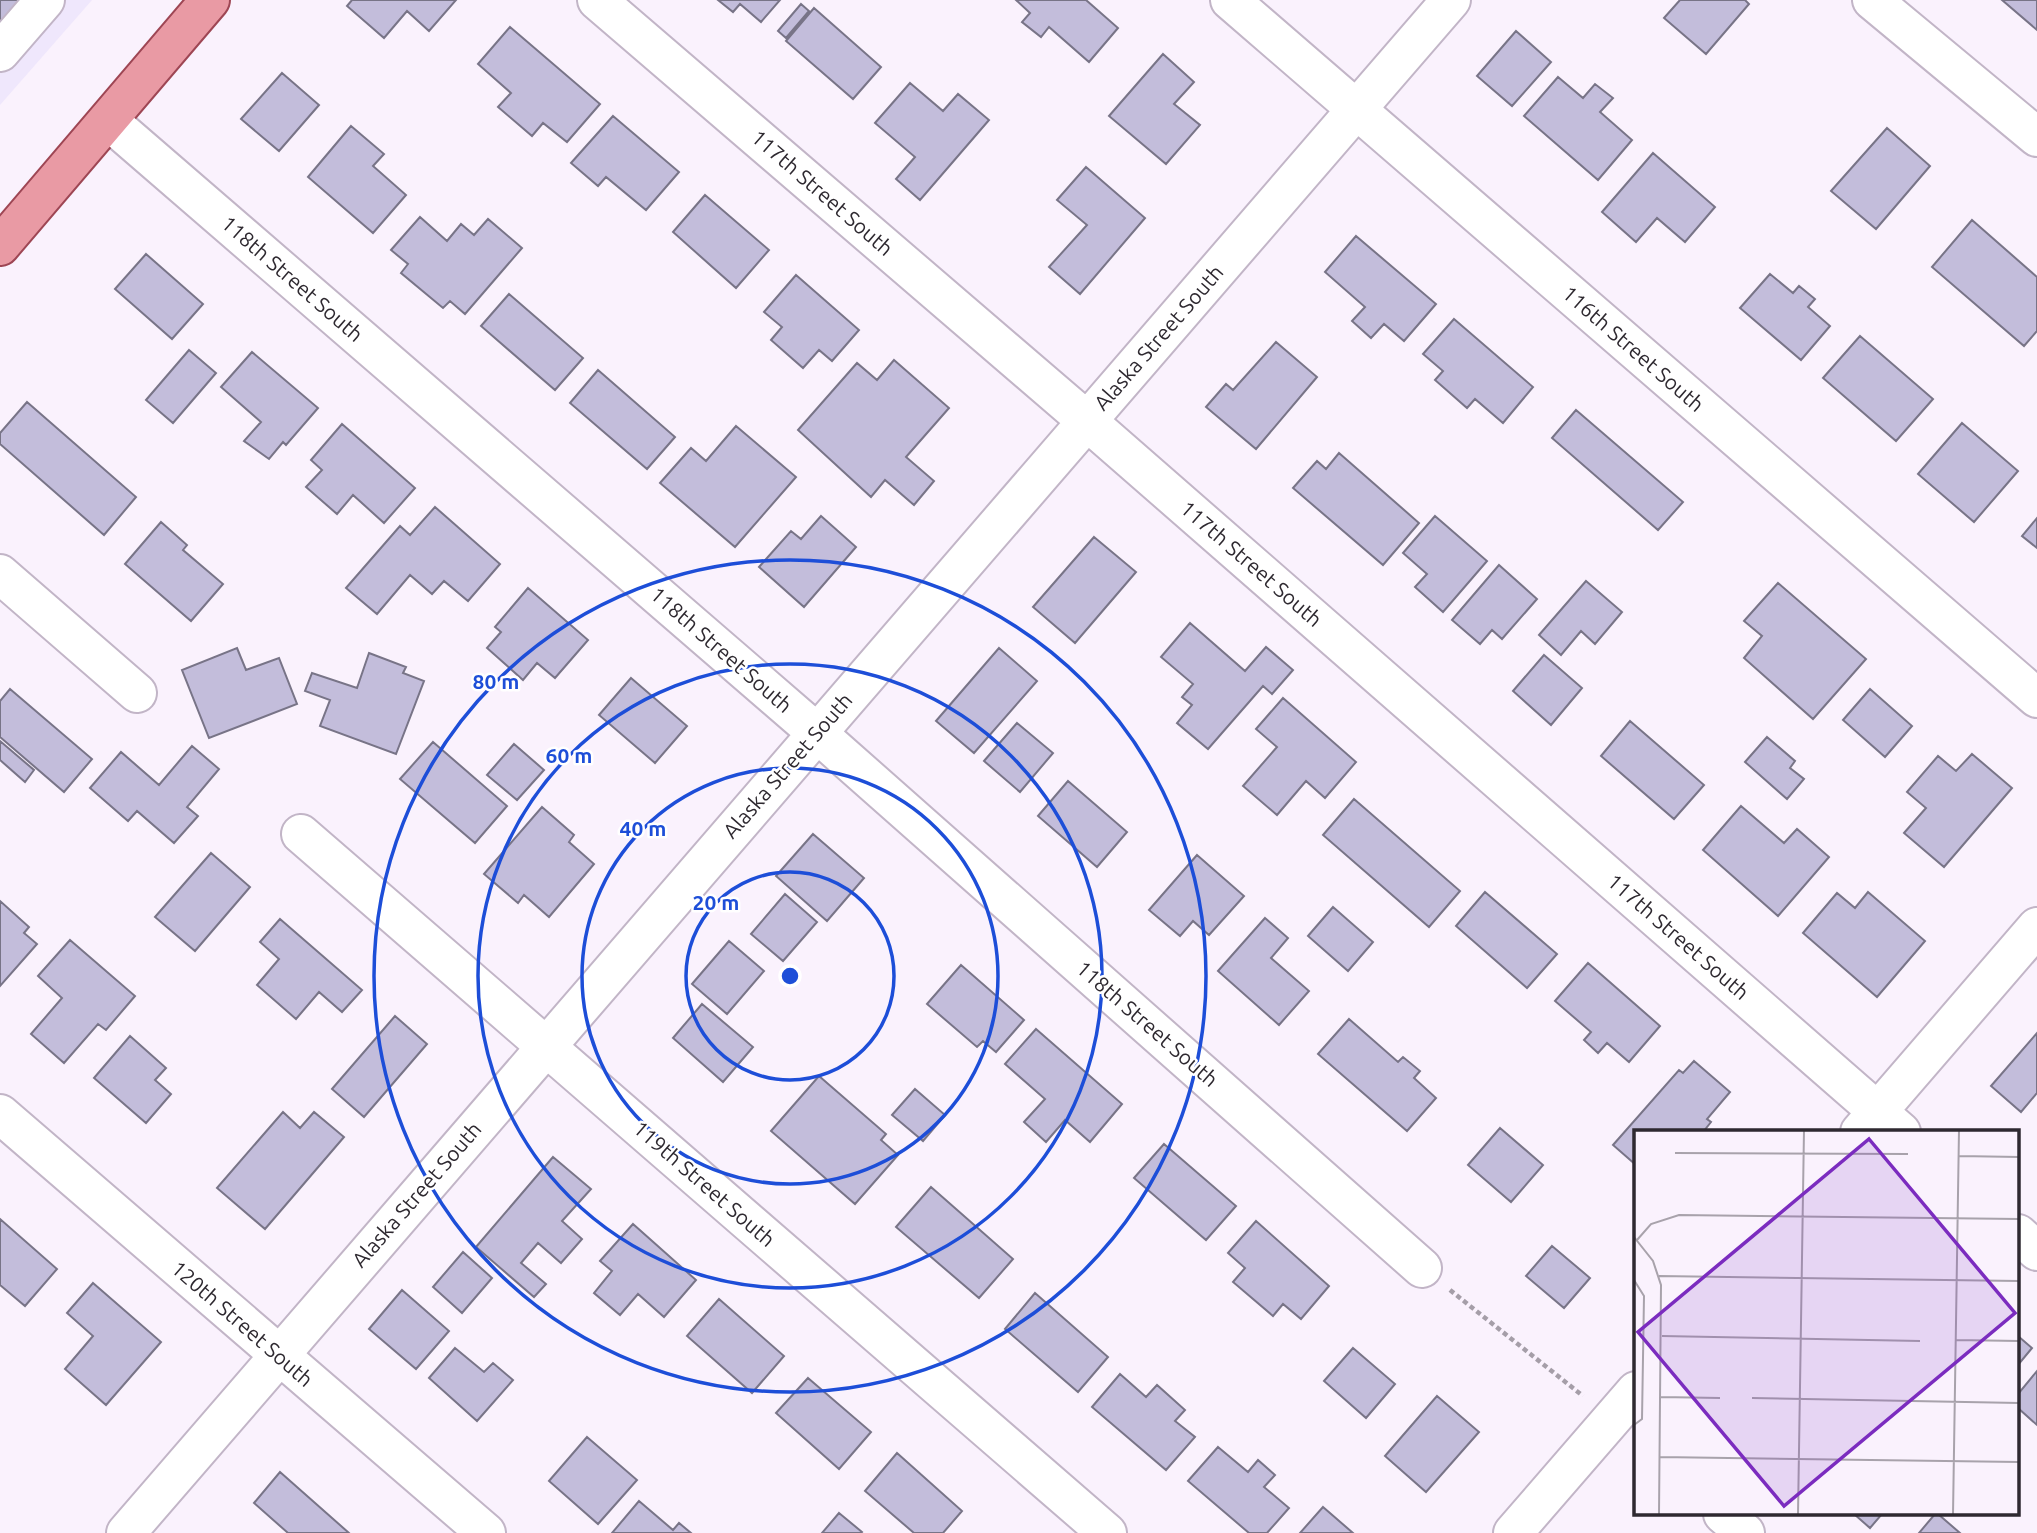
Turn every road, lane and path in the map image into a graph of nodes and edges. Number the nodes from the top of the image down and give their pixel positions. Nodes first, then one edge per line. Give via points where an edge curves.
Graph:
1 (45, 0) edge
2 (210, 0) edge
3 (597, 0) edge
4 (1230, 0) edge
5 (1451, 0) edge
6 (1872, 0) edge
7 (0, 52) edge
8 (1356, 110) junction
9 (109, 121) junction
10 (2037, 137) edge
11 (0, 246) edge
12 (1087, 421) junction
13 (0, 574) edge
14 (137, 693) dead end
15 (2037, 698) edge
16 (817, 733) junction
17 (301, 834) dead end
18 (2037, 928) edge
19 (546, 1047) junction
20 (0, 1114) edge
21 (1879, 1125) edge
22 (2020, 1236) edge
23 (2037, 1251) edge
24 (1422, 1268) joint
25 (279, 1356) junction
26 (1628, 1417) edge
27 (1725, 1516) edge
28 (126, 1533) edge
29 (486, 1533) edge
30 (1107, 1533) edge
31 (1513, 1533) edge
32 (1745, 1533) edge

1 - 7 street
2 - 9 main road
3 - 12 street, 117th Street South
4 - 8 street, 116th Street South
5 - 8 street, Alaska Street South
6 - 10 street
8 - 12 street, Alaska Street South
8 - 15 street, 116th Street South
9 - 11 main road
9 - 16 street, 118th Street South
12 - 16 street, Alaska Street South
12 - 21 street, 117th Street South
13 - 14 street
16 - 19 street, Alaska Street South
16 - 24 street, 118th Street South
17 - 19 street, 119th Street South
18 - 21 street
19 - 25 street, Alaska Street South
19 - 30 street, 119th Street South
20 - 25 street, 120th Street South
22 - 23 street
24 - 26 path
25 - 28 street, Alaska Street South
25 - 29 street, 120th Street South
26 - 31 street
27 - 32 street

